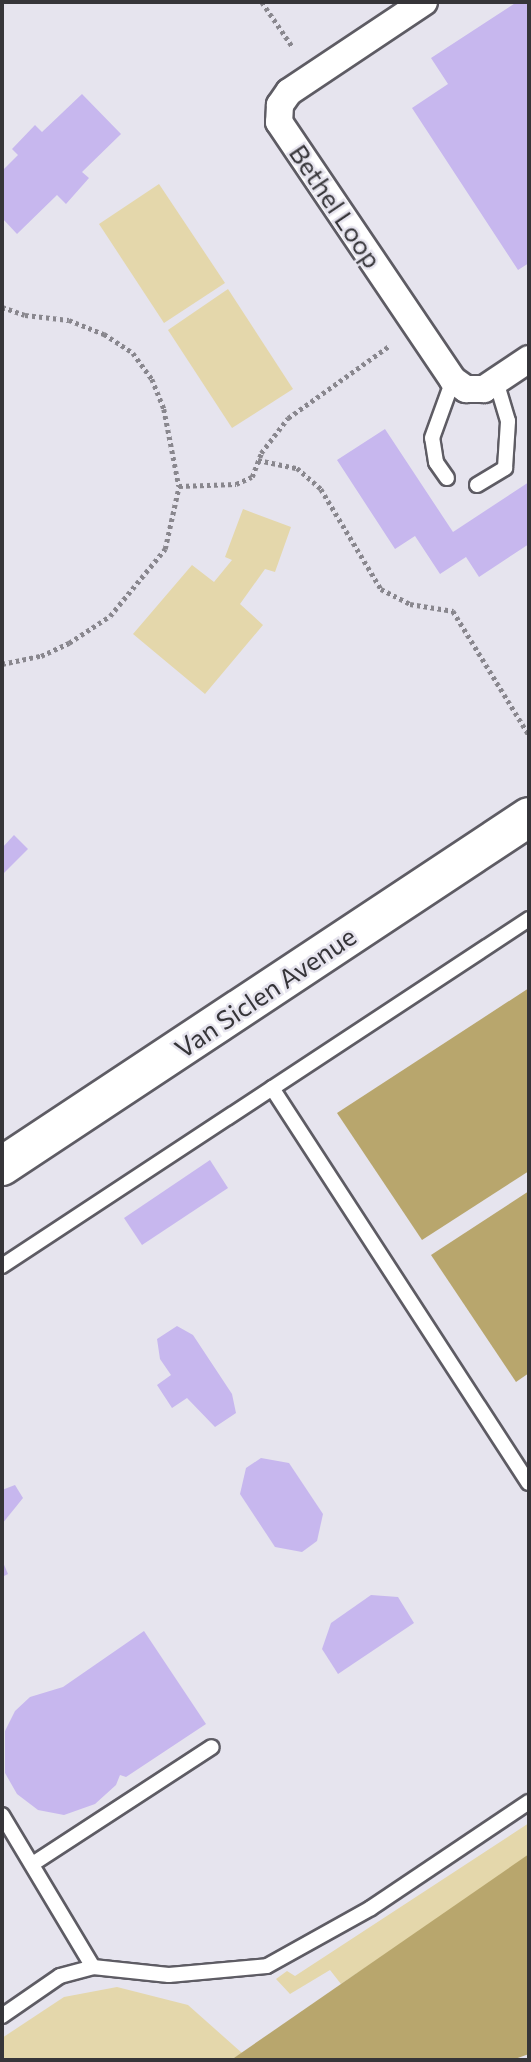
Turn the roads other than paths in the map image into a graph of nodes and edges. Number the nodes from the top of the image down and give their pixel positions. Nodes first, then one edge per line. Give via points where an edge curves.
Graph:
1 (424, 2) edge
2 (529, 359) edge
3 (453, 380) junction
4 (496, 381) junction
5 (446, 478) dead end
6 (477, 485) dead end
7 (529, 817) edge
8 (529, 919) edge
9 (272, 1088) junction
10 (2, 1167) edge
11 (2, 1266) edge
12 (529, 1483) edge
13 (212, 1747) dead end
14 (529, 1802) edge
15 (2, 1815) edge
16 (34, 1863) junction
17 (93, 1967) junction
18 (2, 2016) edge

1 - 3 street, Bethel Loop via 289,92 280,105 279,122
2 - 4 street
3 - 4 street via 466,389 484,389
3 - 5 lane via 432,438 436,463
4 - 6 lane via 508,421 505,468
7 - 10 street, Van Siclen Avenue
8 - 9 lane
9 - 11 lane
9 - 12 lane
13 - 16 lane
14 - 17 lane via 371,1908 267,1966 180,1975
15 - 16 lane
16 - 17 lane
17 - 18 lane via 60,1976

